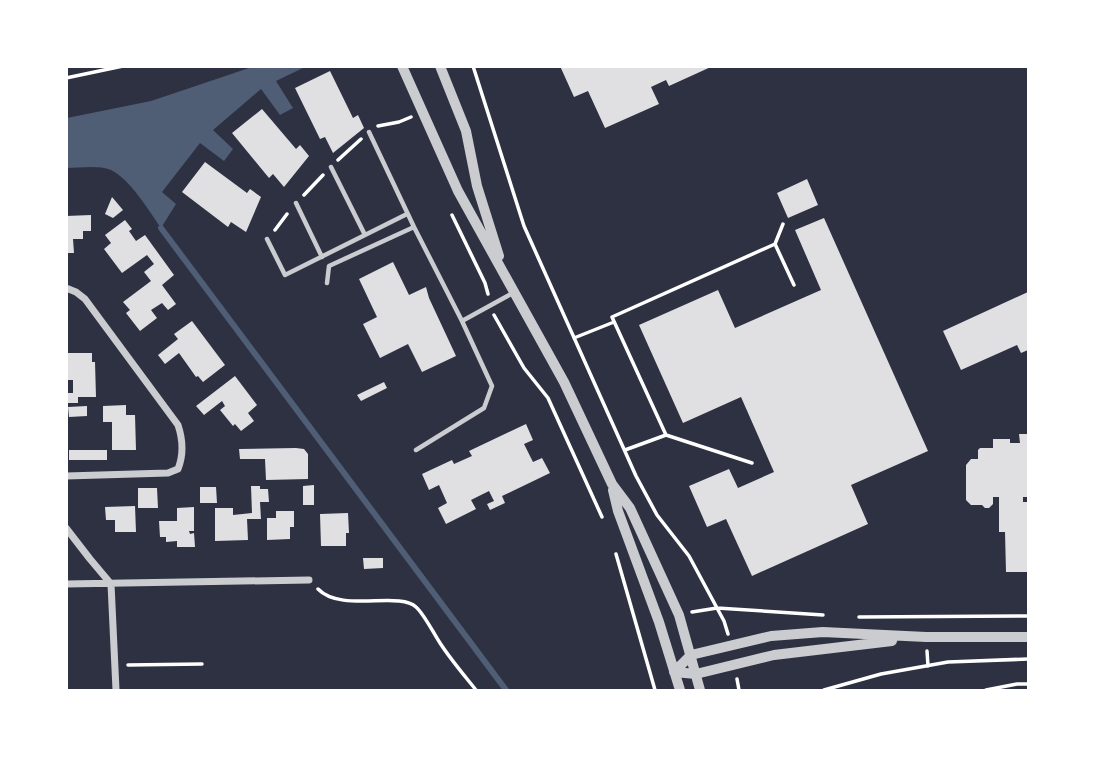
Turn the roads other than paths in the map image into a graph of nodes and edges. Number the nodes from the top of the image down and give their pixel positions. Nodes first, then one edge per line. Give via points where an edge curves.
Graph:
1 (402, 66) edge
2 (440, 66) edge
3 (369, 132) road end
4 (331, 167) road end
5 (296, 203) road end
6 (407, 214) junction
7 (414, 228) junction
8 (365, 235) junction
9 (267, 239) road end
10 (322, 257) junction
11 (505, 279) junction
12 (327, 283) dead end
13 (66, 288) edge
14 (514, 293) junction
15 (462, 321) junction
16 (416, 450) dead end
17 (66, 476) edge
18 (612, 484) junction
19 (66, 528) edge
20 (309, 580) road end
21 (66, 584) edge
22 (111, 584) junction
23 (926, 637) junction
24 (1028, 637) edge
25 (691, 655) junction
26 (674, 671) junction
27 (696, 674) junction
28 (116, 691) edge
29 (680, 691) edge
30 (700, 691) edge

1 - 11 street via 458,191
2 - 11 street via 466,131
3 - 6 lane
4 - 8 lane
5 - 10 lane
6 - 7 lane
6 - 8 lane
7 - 12 lane via 329,266
7 - 15 lane
8 - 10 lane
9 - 10 lane via 285,275
11 - 14 street
13 - 17 street via 85,299 178,425 182,459 178,469 168,473
14 - 15 lane
14 - 18 street via 564,382
15 - 16 lane via 492,386 484,408
18 - 25 street via 630,508 679,615
18 - 26 street
19 - 22 street
20 - 22 street
21 - 22 street
22 - 28 street
23 - 24 street
23 - 25 street via 823,632 771,636
23 - 27 street via 775,655
25 - 26 street
25 - 27 street
26 - 27 street
26 - 29 street
27 - 30 street

